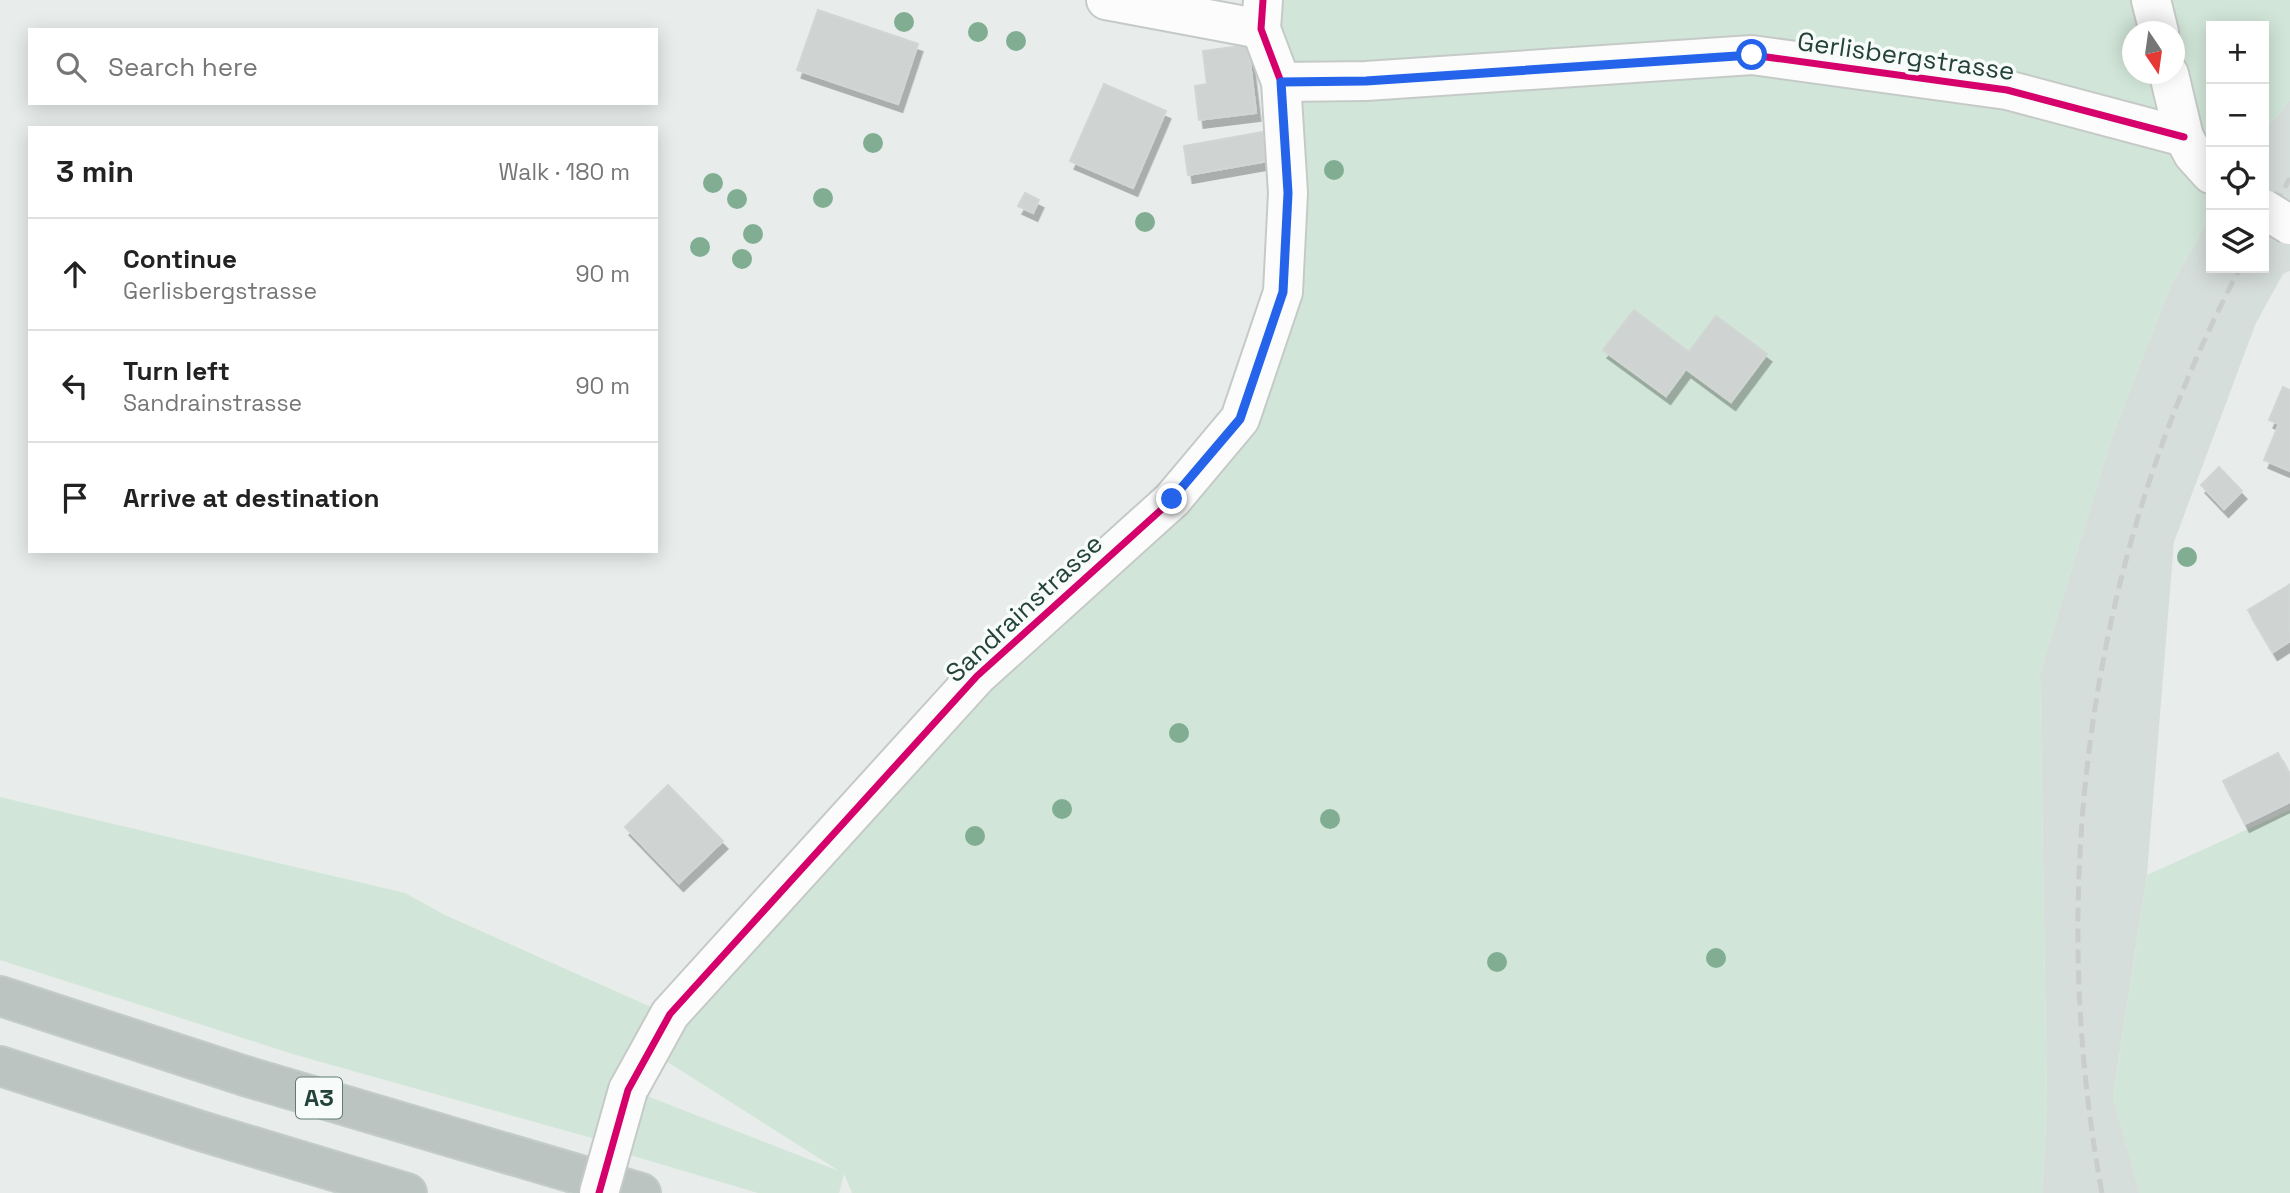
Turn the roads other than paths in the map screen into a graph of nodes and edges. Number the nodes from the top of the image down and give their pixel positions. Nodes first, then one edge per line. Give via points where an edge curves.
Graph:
1 (1106, 0) edge
2 (2151, 0) edge
3 (1262, 14) edge
4 (2156, 21) edge
5 (1281, 82) junction
6 (2171, 84) edge
7 (2184, 137) junction
8 (2206, 168) edge
9 (2266, 210) edge
10 (2290, 225) edge
11 (0, 996) edge
12 (0, 1066) edge
13 (407, 1193) edge
14 (599, 1193) edge
15 (641, 1193) edge

1 - 3 street
2 - 4 street
3 - 5 street, Sandrainstrasse
5 - 7 street, Gerlisbergstrasse via 1366,81 1752,55 2007,90
5 - 14 street, Sandrainstrasse, bridge via 1288,193 1283,292 1240,419 1172,499 977,676 670,1014 628,1090
6 - 7 street
7 - 8 street
9 - 10 street, bridge
11 - 15 highway, A3 via 245,1076
12 - 13 highway, A3

